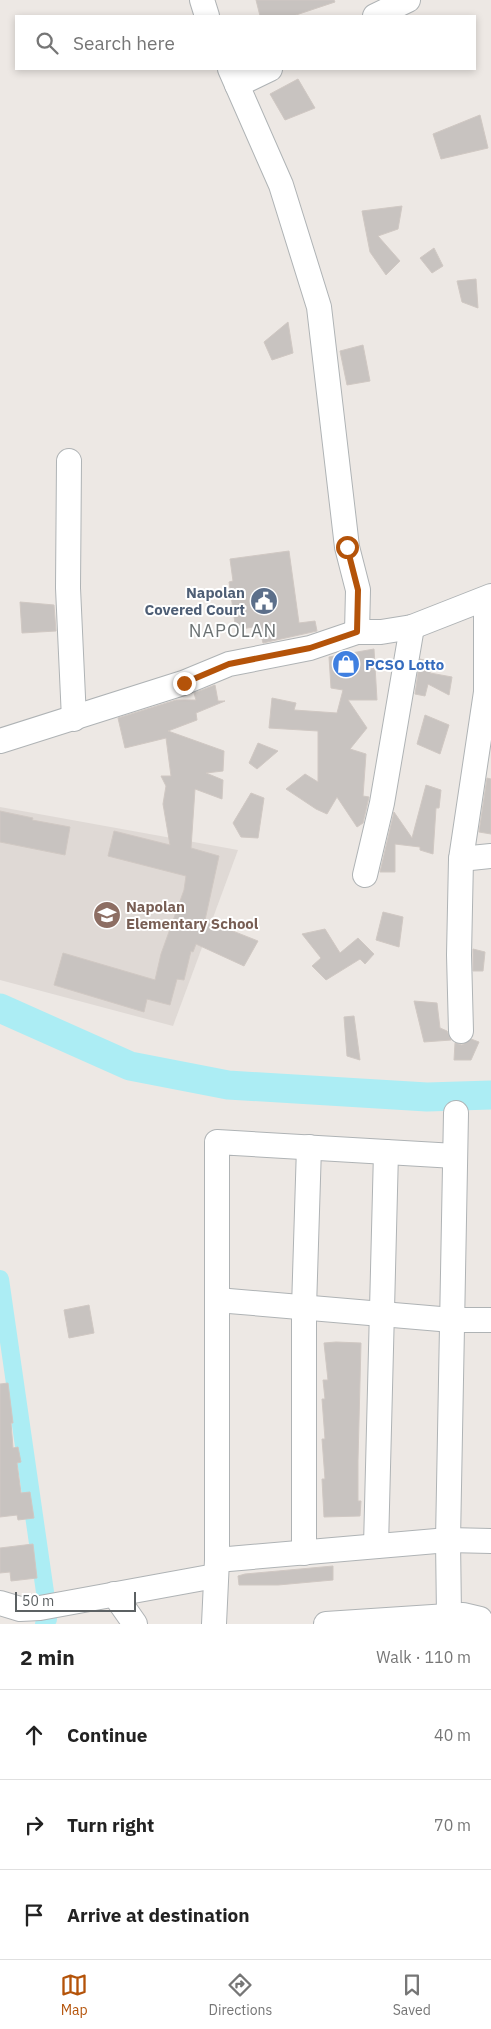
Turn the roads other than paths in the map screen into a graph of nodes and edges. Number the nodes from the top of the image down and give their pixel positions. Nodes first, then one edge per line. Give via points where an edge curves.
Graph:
1 (202, 0) edge
2 (408, 0) edge
3 (207, 15) edge
4 (377, 15) edge
5 (266, 70) edge
6 (234, 77) edge
7 (70, 461) dead end
8 (488, 598) edge
9 (412, 627) junction
10 (357, 632) junction
11 (488, 692) edge
12 (74, 719) junction
13 (0, 741) edge
14 (491, 856) edge
15 (461, 859) junction
16 (365, 875) dead end
17 (461, 1031) dead end
18 (456, 1113) dead end
19 (309, 1147) junction
20 (386, 1152) junction
21 (455, 1156) junction
22 (217, 1300) junction
23 (304, 1308) junction
24 (382, 1314) junction
25 (452, 1320) junction
26 (491, 1320) edge
27 (448, 1540) junction
28 (491, 1541) edge
29 (376, 1546) junction
30 (304, 1553) junction
31 (216, 1568) junction
32 (114, 1594) junction
33 (0, 1603) edge
34 (449, 1616) junction
35 (386, 1622) edge
36 (135, 1624) edge
37 (214, 1624) edge
38 (326, 1624) edge
39 (482, 1624) edge

1 - 3 street
2 - 4 street
5 - 6 street
6 - 10 street via 281,185 319,307 347,547 358,590
7 - 12 street via 68,588
8 - 9 street
8 - 11 street
9 - 10 street
9 - 16 street via 382,803
10 - 12 street via 310,648 229,664 184,683
11 - 15 street
12 - 13 street
14 - 15 street
15 - 17 street
18 - 21 street
19 - 20 street
19 - 22 street via 217,1142
19 - 23 street
20 - 21 street
20 - 24 street
21 - 25 street
22 - 23 street
22 - 31 street
23 - 24 street
23 - 30 street
24 - 25 street
24 - 29 street
25 - 26 street
25 - 27 street
27 - 28 street
27 - 29 street
27 - 34 street
29 - 30 street
30 - 31 street
31 - 32 street
31 - 37 street
32 - 33 street via 33,1609
32 - 36 street
34 - 35 street
34 - 39 street via 480,1619
35 - 38 street

